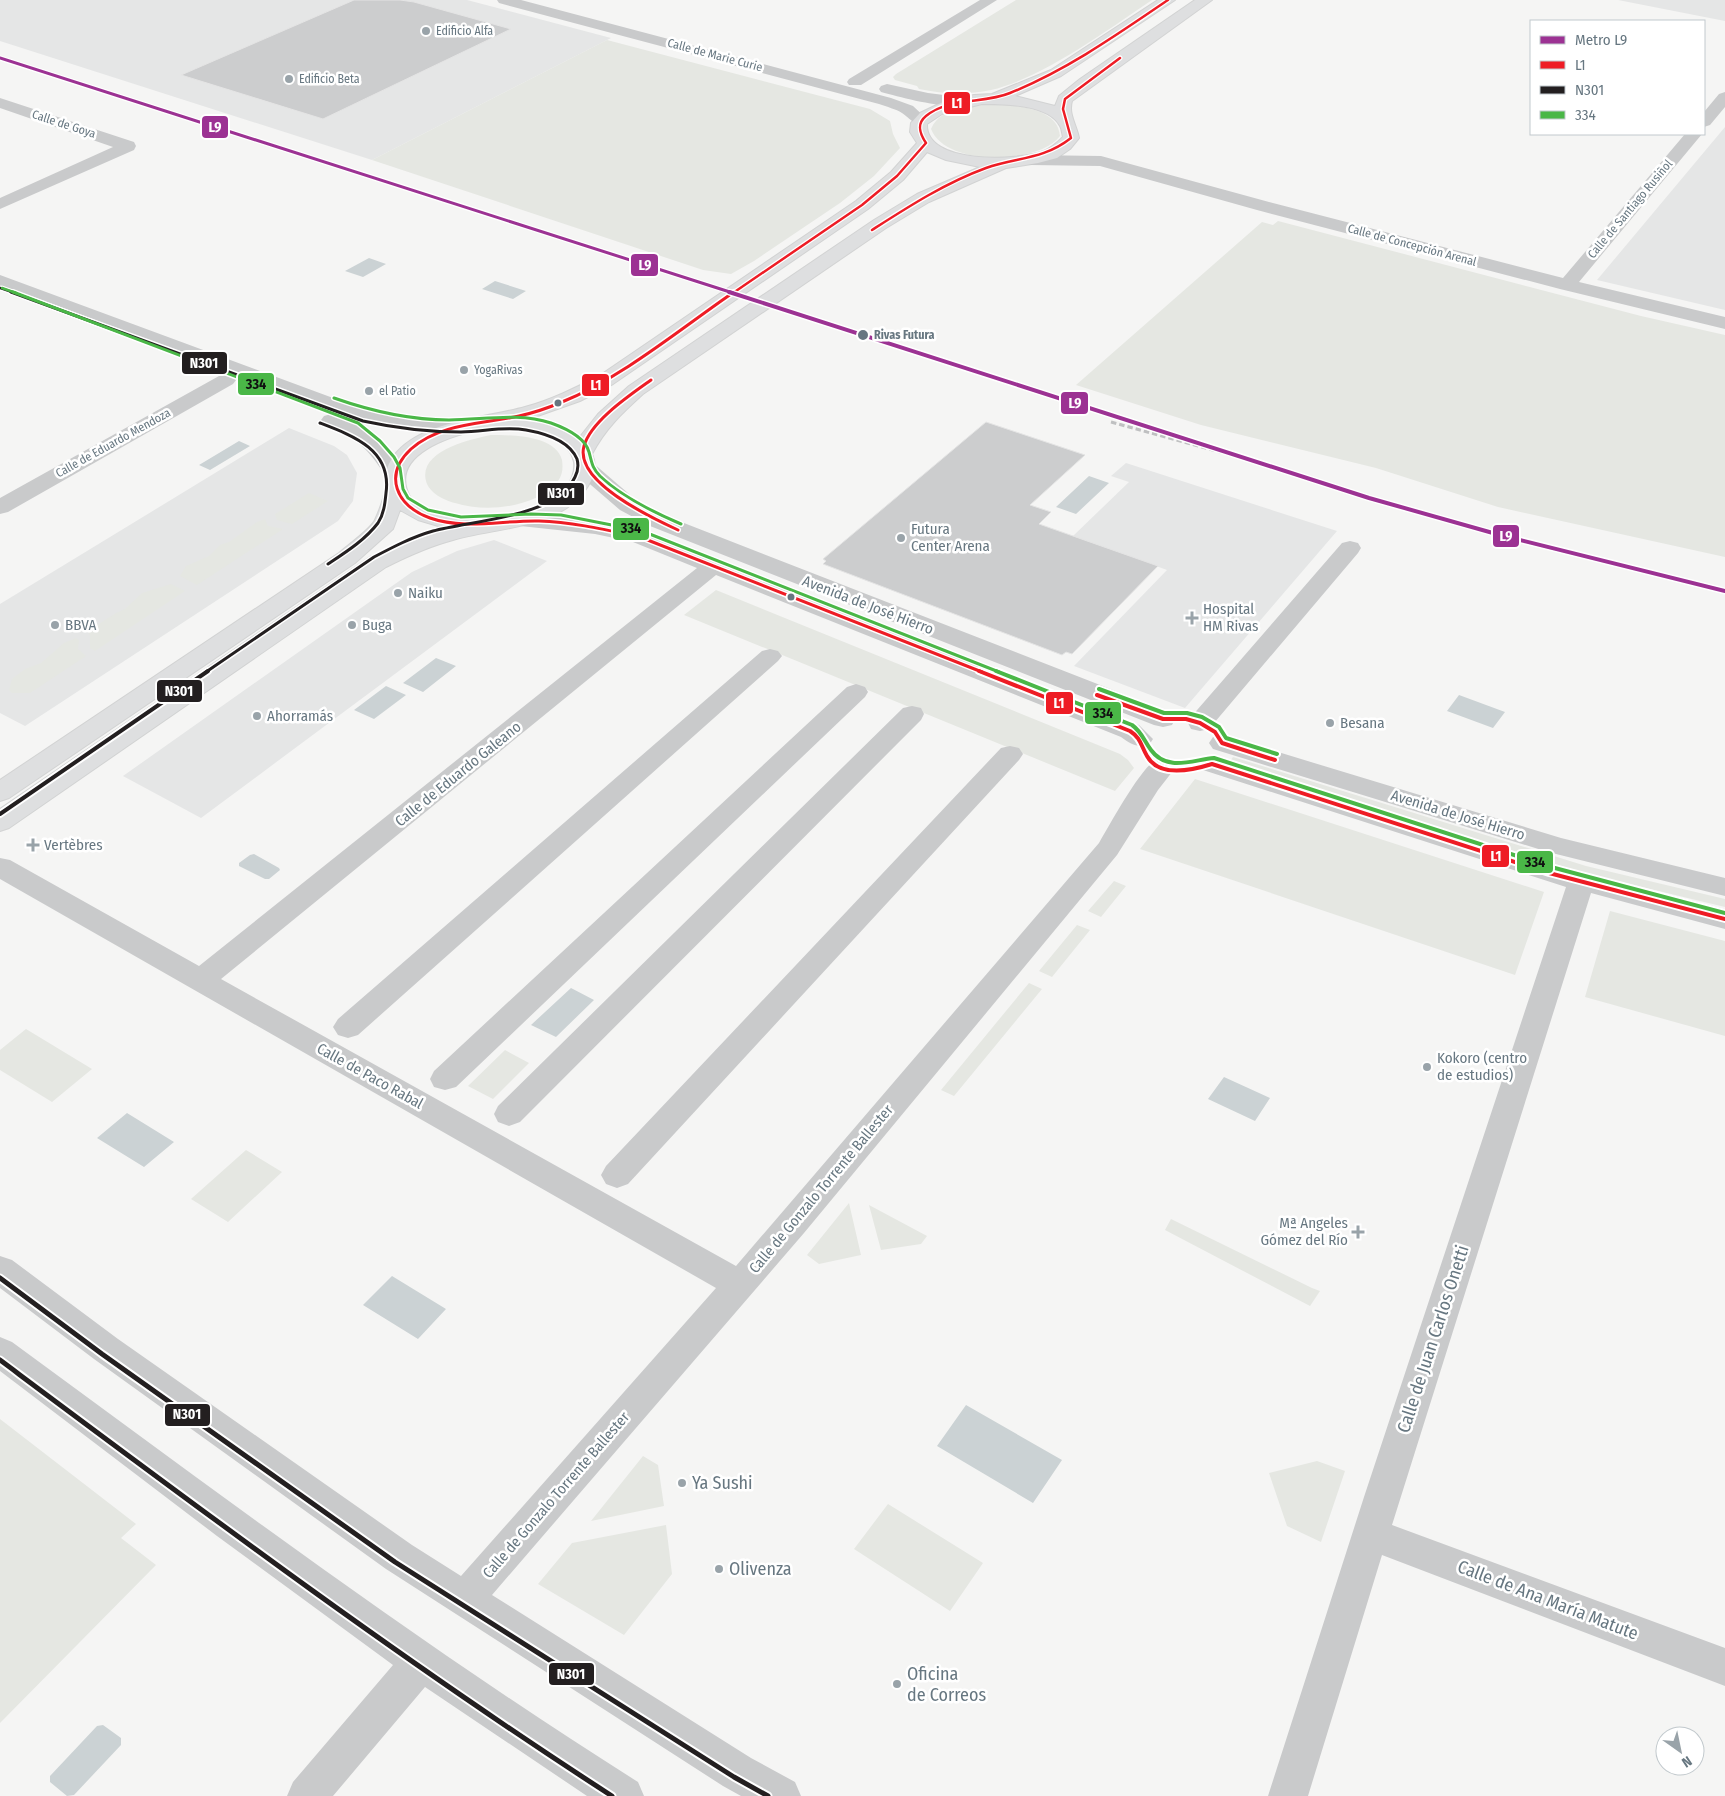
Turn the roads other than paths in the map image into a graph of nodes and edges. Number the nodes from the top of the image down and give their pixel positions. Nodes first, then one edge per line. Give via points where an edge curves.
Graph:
1 (504, 0) edge
2 (540, 0) edge
3 (990, 0) edge
4 (1168, 0) edge
5 (1205, 0) edge
6 (854, 82) junction
7 (993, 99) junction
8 (962, 102) junction
9 (1723, 102) edge
10 (0, 103) edge
11 (1065, 119) junction
12 (921, 121) junction
13 (1705, 121) edge
14 (1693, 135) edge
15 (1071, 138) junction
16 (926, 144) junction
17 (1031, 160) junction
18 (1101, 161) junction
19 (1002, 163) junction
20 (0, 204) edge
21 (0, 281) edge
22 (1567, 285) junction
23 (0, 294) edge
24 (1725, 323) edge
25 (226, 380) junction
26 (475, 425) junction
27 (584, 460) junction
28 (395, 482) junction
29 (0, 507) edge
30 (519, 520) junction
31 (490, 524) junction
32 (1350, 548) dead end
33 (714, 566) junction
34 (770, 656) dead end
35 (856, 692) dead end
36 (912, 714) dead end
37 (1163, 720) junction
38 (1200, 723) junction
39 (1140, 739) junction
40 (1010, 754) dead end
41 (1217, 754) junction
42 (1163, 767) junction
43 (0, 792) edge
44 (0, 822) edge
45 (0, 867) edge
46 (1581, 882) junction
47 (1725, 887) edge
48 (1725, 919) edge
49 (201, 980) junction
50 (348, 1027) dead end
51 (445, 1079) dead end
52 (509, 1114) dead end
53 (617, 1175) dead end
54 (0, 1270) edge
55 (740, 1285) junction
56 (0, 1352) edge
57 (1370, 1534) junction
58 (464, 1600) junction
59 (421, 1662) junction
60 (1725, 1667) edge
61 (307, 1796) edge
62 (624, 1796) edge
63 (781, 1796) edge
64 (1288, 1796) edge

1 - 12 street, Calle de Marie Curie via 885,101 906,109
2 - 6 street, Calle de Marie Curie
3 - 6 street
4 - 7 main road via 1056,73
5 - 11 main road via 1065,99 1062,107
6 - 8 street, Calle de Marie Curie
7 - 8 main road
7 - 11 main road via 1039,106
8 - 12 main road via 934,110
9 - 13 street
10 - 20 street, Calle de Goya via 128,146
11 - 15 main road via 1072,128
12 - 16 main road via 919,134
14 - 22 street, Calle de Santiago Rusiñol
15 - 17 main road via 1049,155
15 - 18 street, Calle de Concepción Arenal
16 - 19 main road via 957,158
16 - 26 main road via 897,176 862,205 606,380 573,397 532,412
17 - 18 street, Calle de Concepción Arenal
17 - 19 main road
18 - 22 street, Calle de Concepción Arenal
19 - 27 main road via 924,198 880,224 636,390 592,433
21 - 26 street via 363,415 400,422
22 - 24 street, Calle de Concepción Arenal
23 - 25 street
25 - 28 street via 355,430 372,440 384,454
25 - 29 street, Calle de Eduardo Mendoza
26 - 27 main road via 515,423 544,428 568,438
26 - 28 main road via 419,444 403,458
27 - 30 main road via 583,478 576,489 560,503
27 - 37 street, Avenida de José Hierro via 628,505 666,525
28 - 31 main road via 407,506 428,517 457,524
28 - 43 main road via 385,524 347,558
30 - 31 main road
30 - 33 street, Avenida de José Hierro via 596,527 640,537
31 - 44 main road via 443,534 378,562
32 - 38 street
33 - 39 street, Avenida de José Hierro via 1130,730
33 - 49 street, Calle de Eduardo Galeano
34 - 50 street
35 - 51 street
36 - 52 street
37 - 38 street via 1186,719
37 - 39 street via 1149,726
38 - 41 street via 1215,732
39 - 42 street via 1141,750
40 - 53 street
41 - 42 street via 1198,770
41 - 46 street, Avenida de José Hierro
41 - 47 street, Avenida de José Hierro via 1557,846
42 - 55 street, Calle de Gonzalo Torrente Ballester via 1108,849
45 - 49 street, Calle de Paco Rabal
46 - 48 street, Avenida de José Hierro
46 - 57 street, Calle de Juan Carlos Onetti
49 - 55 street, Calle de Paco Rabal
54 - 58 street via 374,1540
55 - 58 street, Calle de Gonzalo Torrente Ballester
56 - 59 street
57 - 60 street, Calle de Ana María Matute
57 - 64 street, Calle de Juan Carlos Onetti
58 - 63 street via 737,1772
59 - 61 street
59 - 62 street

